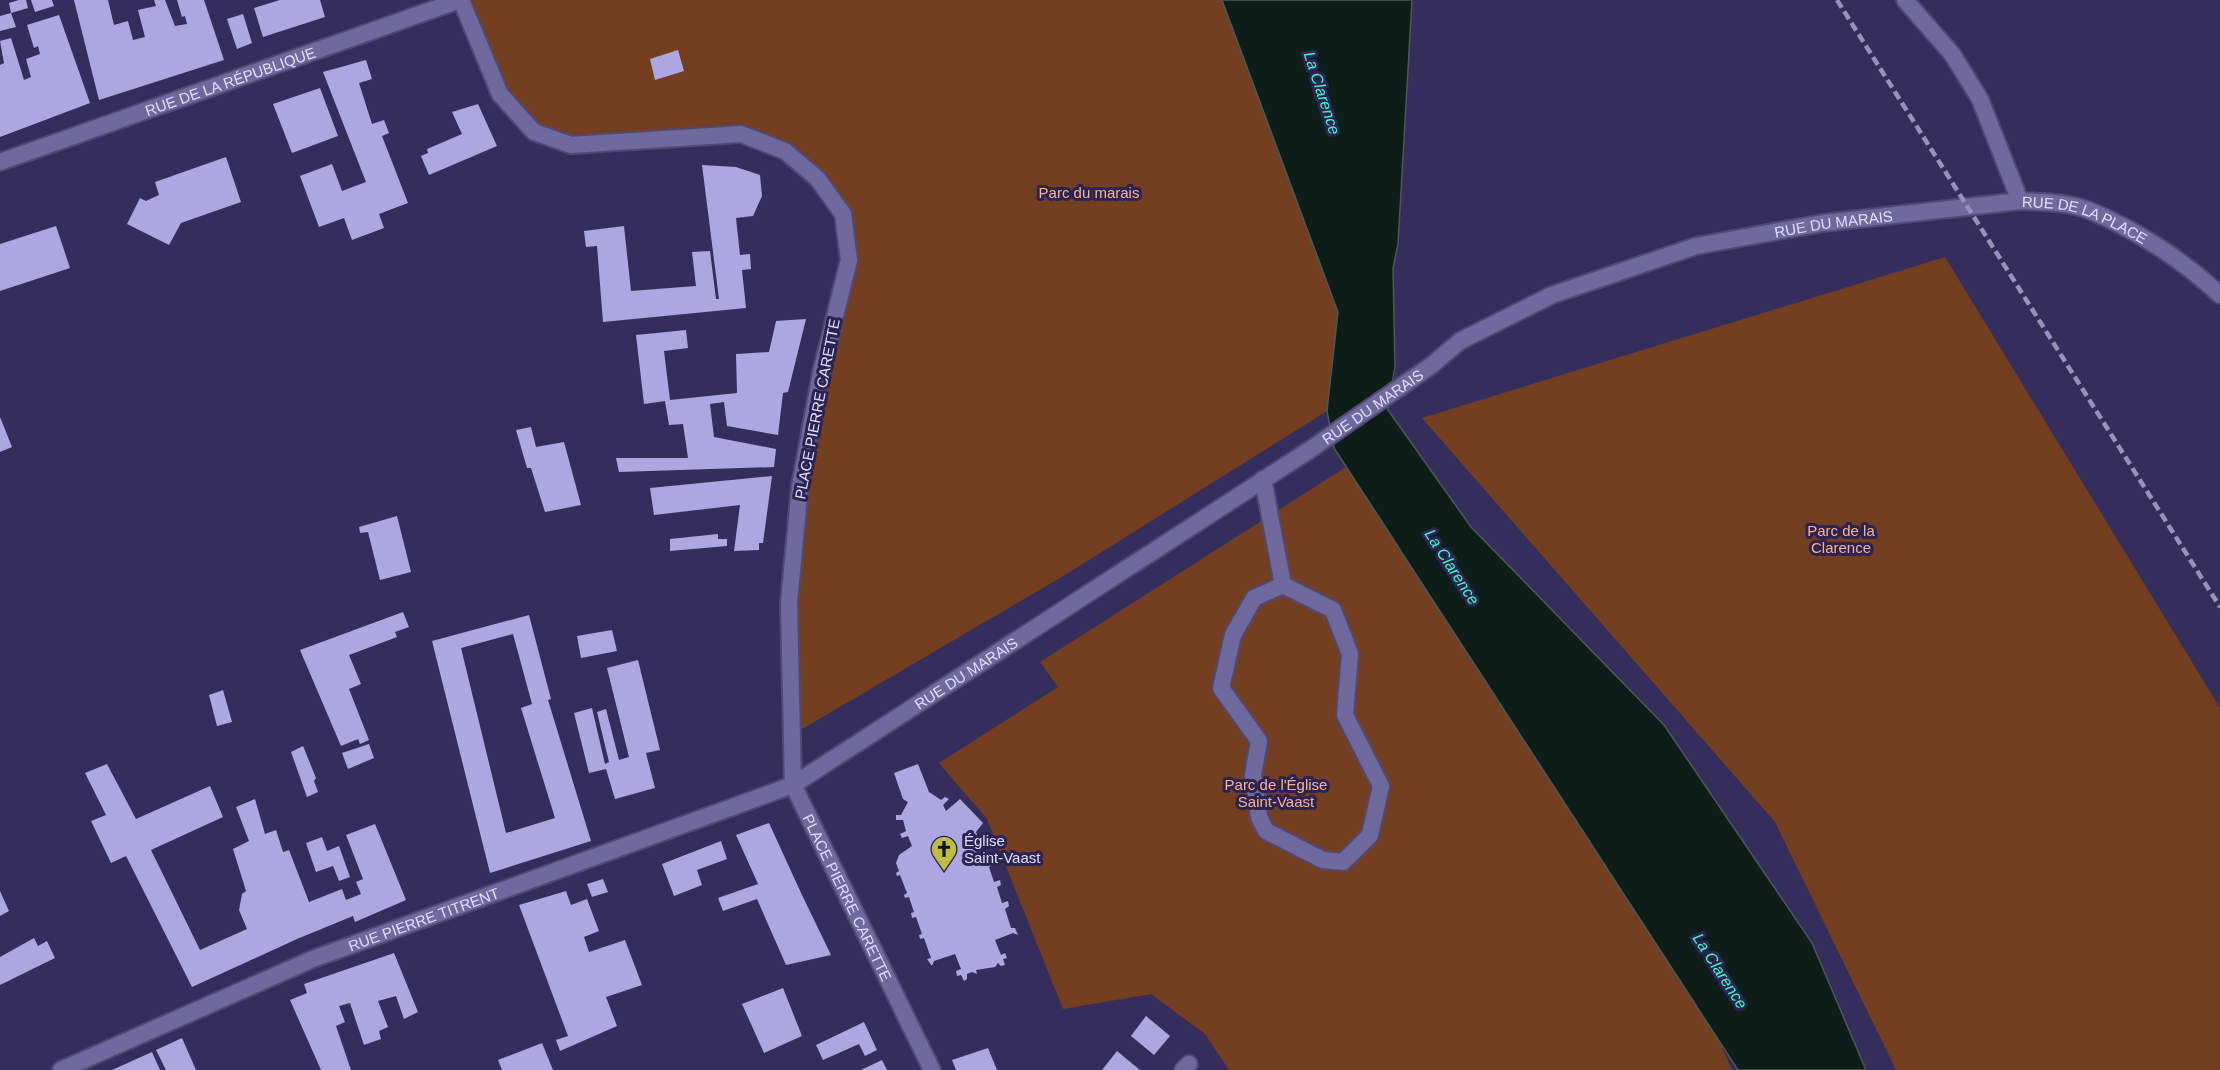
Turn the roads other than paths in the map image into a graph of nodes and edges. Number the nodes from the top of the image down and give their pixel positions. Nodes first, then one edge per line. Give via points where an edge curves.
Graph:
1 (460, 0) edge
2 (1905, 0) edge
3 (0, 162) edge
4 (2020, 201) junction
5 (2220, 295) edge
6 (1263, 479) junction
7 (1283, 585) junction
8 (794, 785) junction
9 (61, 1070) edge
10 (932, 1070) edge

1 - 3 street, RUE DE LA RÉPUBLIQUE
1 - 8 street, PLACE PIERRE CARETTE via 500,94 534,132 572,145 741,134 785,151 817,178 843,214 849,260 821,373 800,486 789,603
2 - 4 street, RUE DE LA PLACE via 1952,54 1980,99
4 - 5 street, RUE DE LA PLACE via 2050,202 2086,210 2129,230 2168,254
4 - 6 street, RUE DU MARAIS via 1822,223 1696,246 1552,295 1468,336 1308,452
6 - 7 street
6 - 8 street, RUE DU MARAIS
7 - 7 street via 1333,610 1350,654 1345,715 1381,786 1370,835 1343,862 1323,861 1266,831 1259,817 1252,775 1260,741 1221,688 1233,635 1254,598
8 - 9 street, RUE PIERRE TITRENT via 313,960
8 - 10 street, PLACE PIERRE CARETTE

